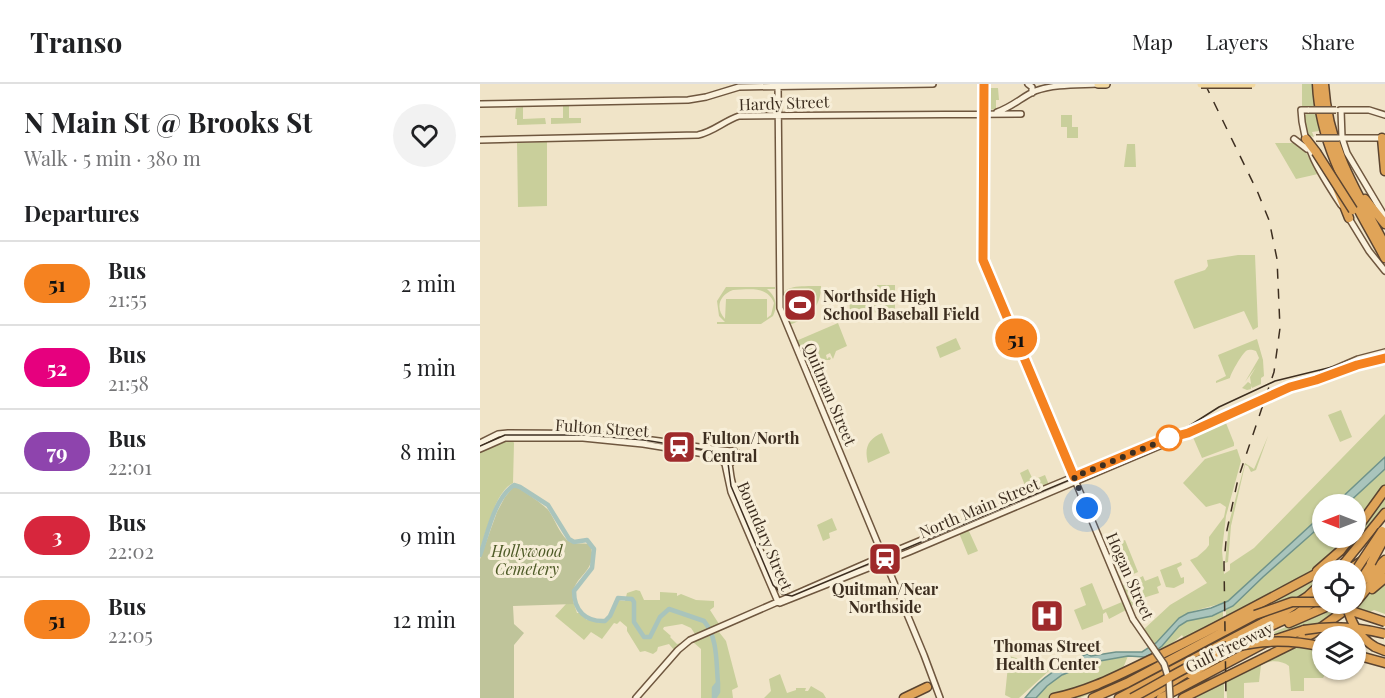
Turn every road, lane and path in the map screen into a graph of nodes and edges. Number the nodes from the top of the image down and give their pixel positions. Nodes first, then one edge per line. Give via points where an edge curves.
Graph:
1 (933, 84) edge
2 (984, 84) edge
3 (1028, 84) edge
4 (1098, 84) edge
5 (1106, 84) edge
6 (1202, 84) edge
7 (1252, 84) edge
8 (1317, 84) edge
9 (1324, 84) edge
10 (778, 85) edge
11 (1032, 93) junction
12 (1016, 103) junction
13 (480, 104) edge
14 (1339, 110) junction
15 (982, 113) junction
16 (993, 113) junction
17 (778, 115) junction
18 (1385, 115) edge
19 (1320, 118) junction
20 (1341, 138) junction
21 (1306, 139) junction
22 (480, 140) edge
23 (1384, 142) edge
24 (1313, 153) junction
25 (1343, 165) junction
26 (1385, 171) edge
27 (1351, 214) junction
28 (1385, 217) edge
29 (1385, 224) edge
30 (1385, 245) edge
31 (1384, 262) edge
32 (1385, 272) edge
33 (1385, 352) edge
34 (1385, 358) edge
35 (1312, 380) junction
36 (1274, 394) tunnel mouth
37 (1250, 405) tunnel mouth
38 (480, 444) edge
39 (719, 451) junction
40 (722, 460) joint
41 (731, 465) junction
42 (1075, 479) junction
43 (1385, 490) edge
44 (1385, 513) edge
45 (1366, 516) edge
46 (1384, 532) edge
47 (1368, 534) junction
48 (1385, 546) edge
49 (1341, 548) edge
50 (884, 559) junction
51 (1338, 560) edge
52 (1348, 560) edge
53 (1363, 560) edge
54 (1363, 560) edge
55 (1385, 560) edge
56 (1366, 561) edge
57 (1372, 564) junction
58 (1385, 567) edge
59 (1366, 570) edge
60 (1366, 573) edge
61 (1312, 576) edge
62 (1366, 578) edge
63 (1385, 578) edge
64 (1296, 585) junction
65 (1366, 590) edge
66 (1312, 593) edge
67 (1366, 594) edge
68 (1312, 602) edge
69 (778, 603) junction
70 (1312, 603) edge
71 (1312, 609) edge
72 (1312, 613) edge
73 (1340, 614) edge
74 (1349, 614) edge
75 (1359, 614) edge
76 (1385, 622) edge
77 (1234, 626) junction
78 (1268, 627) junction
79 (1385, 634) edge
80 (1312, 646) edge
81 (1385, 651) edge
82 (1240, 657) junction
83 (1366, 658) edge
84 (1385, 663) edge
85 (1168, 672) junction
86 (931, 685) junction
87 (1132, 695) edge
88 (636, 698) edge
89 (904, 698) edge
90 (940, 698) edge
91 (1054, 698) edge
92 (1093, 698) edge
93 (1119, 698) edge
94 (1146, 698) edge
95 (1155, 698) edge
96 (1161, 698) edge
97 (1170, 698) edge
98 (1180, 698) edge

1 - 10 main road
2 - 15 main road, Hogan Street
3 - 11 main road
4 - 5 main road
4 - 11 main road via 1057,85
6 - 7 main road, bridge
8 - 19 highway
9 - 25 highway via 1329,123
10 - 13 main road via 739,87 688,100
10 - 17 main road, Quitman Street
11 - 12 main road
12 - 16 main road
12 - 16 main road, Hardy Street via 1021,114
14 - 18 main road
14 - 20 main road
14 - 21 main road, bridge via 1301,110
15 - 16 main road, Hardy Street
15 - 17 main road, Hardy Street
15 - 42 main road, Hogan Street via 983,257
17 - 22 main road, Hardy Street via 739,116 698,135
17 - 50 main road, Quitman Street via 780,308
19 - 27 highway via 1329,166
19 - 31 highway via 1340,175
20 - 21 main road, bridge
20 - 23 main road
20 - 28 main road
21 - 24 highway
21 - 24 main road via 1294,139
23 - 26 highway
24 - 27 highway, bridge
25 - 29 highway
25 - 30 highway
27 - 31 highway
27 - 32 main road via 1369,251
33 - 35 main road via 1337,367
34 - 35 main road
35 - 36 main road
37 - 42 main road, North Main Street
38 - 39 main road, Fulton Street via 508,433 586,434
38 - 40 main road, Fulton Street via 505,438 583,438 643,444
39 - 41 main road, Boundary Street
39 - 41 main road, Fulton Street via 736,453
40 - 69 main road, Boundary Street via 731,492
41 - 69 main road, Boundary Street via 733,485 770,573
42 - 50 main road, North Main Street
42 - 97 main road, Hogan Street, bridge via 1133,619 1162,660
43 - 45 highway
44 - 47 highway
46 - 53 highway, bridge
46 - 57 highway, bridge
47 - 51 highway
47 - 52 highway
48 - 54 highway
48 - 56 highway
48 - 57 highway, bridge
49 - 64 highway
50 - 69 main road, North Main Street
50 - 86 main road, Quitman Street
55 - 62 highway
57 - 59 highway
57 - 60 highway
58 - 65 highway
61 - 64 highway
63 - 67 highway
64 - 91 highway via 1099,686
66 - 85 highway via 1255,628
68 - 78 highway
69 - 88 main road, North Main Street via 684,644
70 - 77 highway, Gulf Freeway, bridge via 1292,602
71 - 78 highway
72 - 95 highway via 1240,646
73 - 98 highway via 1312,634
74 - 81 highway, bridge via 1360,634
75 - 76 highway, Gulf Freeway, bridge
77 - 85 highway
77 - 92 highway, Gulf Freeway
78 - 94 highway
79 - 82 highway, Gulf Freeway, bridge via 1343,627 1305,630 1265,643
80 - 87 highway, bridge via 1278,642 1237,646
82 - 96 highway, Gulf Freeway
82 - 98 highway
83 - 84 highway
85 - 87 highway
86 - 89 highway
86 - 90 main road, Quitman Street
87 - 93 highway

